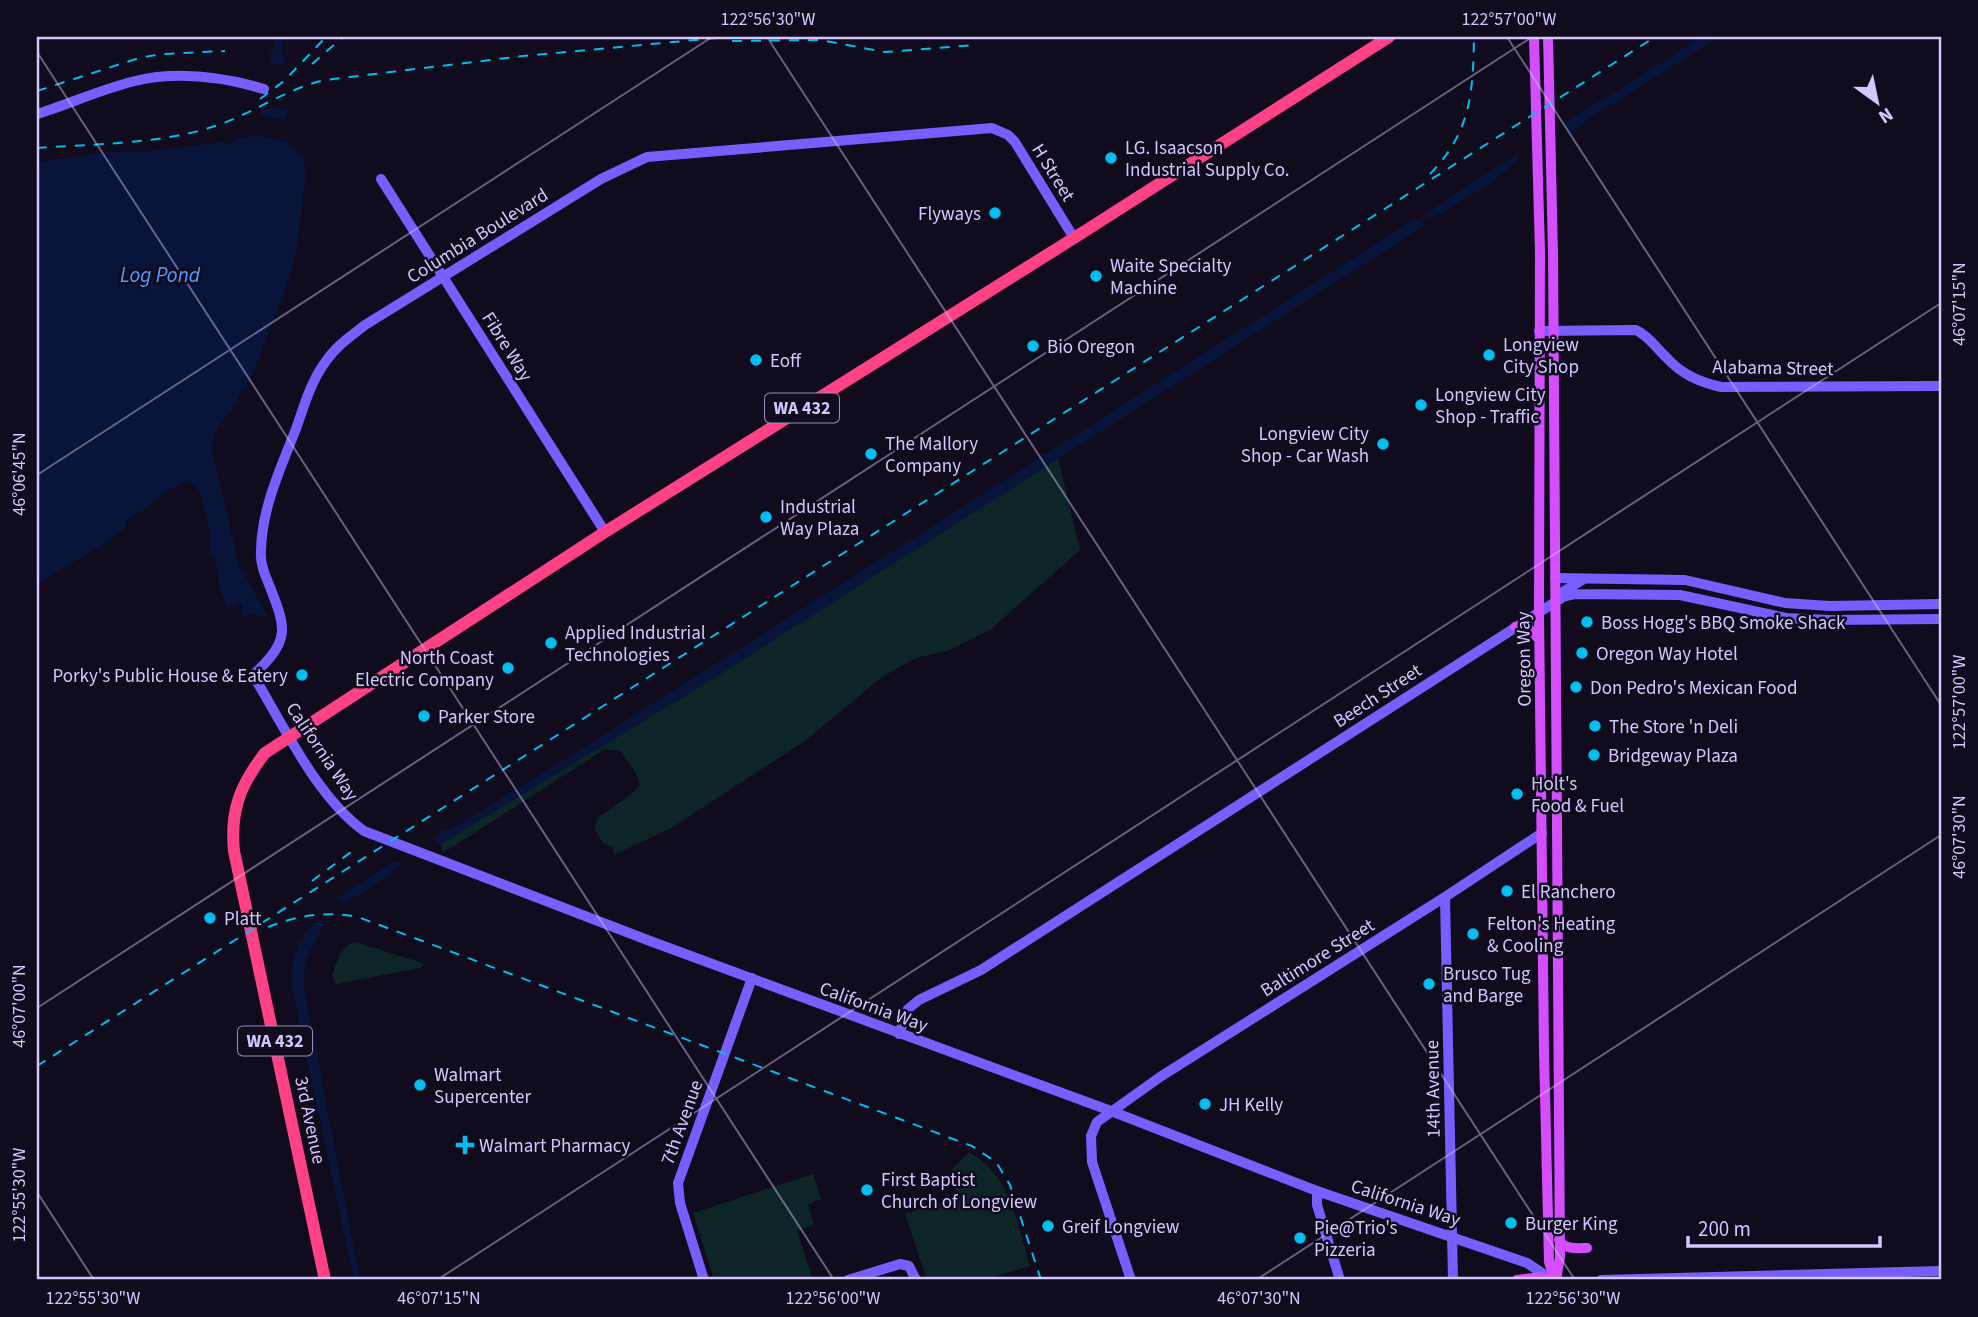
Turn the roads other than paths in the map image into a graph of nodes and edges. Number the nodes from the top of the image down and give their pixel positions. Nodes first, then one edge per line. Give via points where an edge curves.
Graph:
1 (1389, 37) edge
2 (1534, 37) edge
3 (1548, 37) edge
4 (264, 89) dead end
5 (37, 114) edge
6 (998, 129) joint
7 (381, 179) dead end
8 (1074, 238) junction
9 (443, 277) junction
10 (1539, 331) junction
11 (1554, 331) junction
12 (1941, 386) edge
13 (605, 532) junction
14 (1588, 577) junction
15 (1555, 578) junction
16 (1555, 601) junction
17 (1941, 604) edge
18 (1539, 612) junction
19 (1941, 620) edge
20 (1515, 627) junction
21 (1539, 639) junction
22 (1556, 656) junction
23 (253, 676) joint
24 (290, 736) junction
25 (1542, 833) junction
26 (1445, 897) junction
27 (752, 978) junction
28 (899, 1034) junction
29 (1111, 1111) junction
30 (1317, 1191) junction
31 (1451, 1235) junction
32 (1559, 1240) junction
33 (1587, 1248) dead end
34 (1941, 1270) edge
35 (325, 1280) edge
36 (704, 1280) edge
37 (848, 1280) edge
38 (916, 1280) edge
39 (1131, 1280) edge
40 (1340, 1280) edge
41 (1453, 1280) edge
42 (1517, 1280) edge
43 (1553, 1280) edge
44 (1601, 1280) edge

1 - 8 highway, WA 432
2 - 10 main road, Oregon Way
3 - 11 main road, Oregon Way
4 - 5 street via 206,77 172,77 136,81
6 - 8 street, H Street via 1015,142
6 - 9 street, Columbia Boulevard via 647,157 601,179
7 - 9 street, Fibre Way
8 - 13 highway, WA 432
9 - 13 street, Fibre Way
9 - 23 street, Columbia Boulevard via 338,346 310,388 273,489 260,554 284,620 281,640
10 - 11 street, Alabama Street
10 - 18 main road, Oregon Way
11 - 12 street, Alabama Street via 1636,330 1678,369 1704,384 1721,387
11 - 15 main road, Oregon Way
13 - 24 highway, WA 432
14 - 15 street
14 - 16 street
14 - 17 street via 1685,580 1786,603
15 - 16 main road, Oregon Way
16 - 18 street, Beech Street
16 - 19 street, Beech Street via 1575,594 1680,594 1786,618
16 - 22 main road, Oregon Way
18 - 20 street, Beech Street
18 - 21 main road, Oregon Way
18 - 22 main road via 1548,630 1549,648
20 - 21 main road via 1528,628
20 - 28 street, Beech Street via 981,970 919,1000 908,1009
21 - 25 main road, Oregon Way
22 - 32 main road, Oregon Way
23 - 24 street, California Way
24 - 27 street, California Way via 337,807 364,831
24 - 35 highway, 3rd Avenue / WA 432 via 265,753 248,774 236,802 232,829
25 - 26 street, Baltimore Street
25 - 43 main road, Oregon Way via 1547,1218
26 - 29 street, Baltimore Street
26 - 31 street, 14th Avenue
27 - 28 street, California Way
27 - 36 street, 7th Avenue via 678,1183
28 - 29 street, California Way
29 - 30 street, California Way
29 - 39 street, Baltimore Street via 1097,1122 1091,1136 1092,1162
30 - 31 street, California Way
30 - 40 street via 1317,1205
31 - 41 street, 14th Avenue
31 - 43 street, California Way via 1527,1263
32 - 33 main road via 1564,1246
32 - 43 main road, Oregon Way
34 - 44 street
37 - 38 street via 900,1264 909,1266
42 - 43 main road

